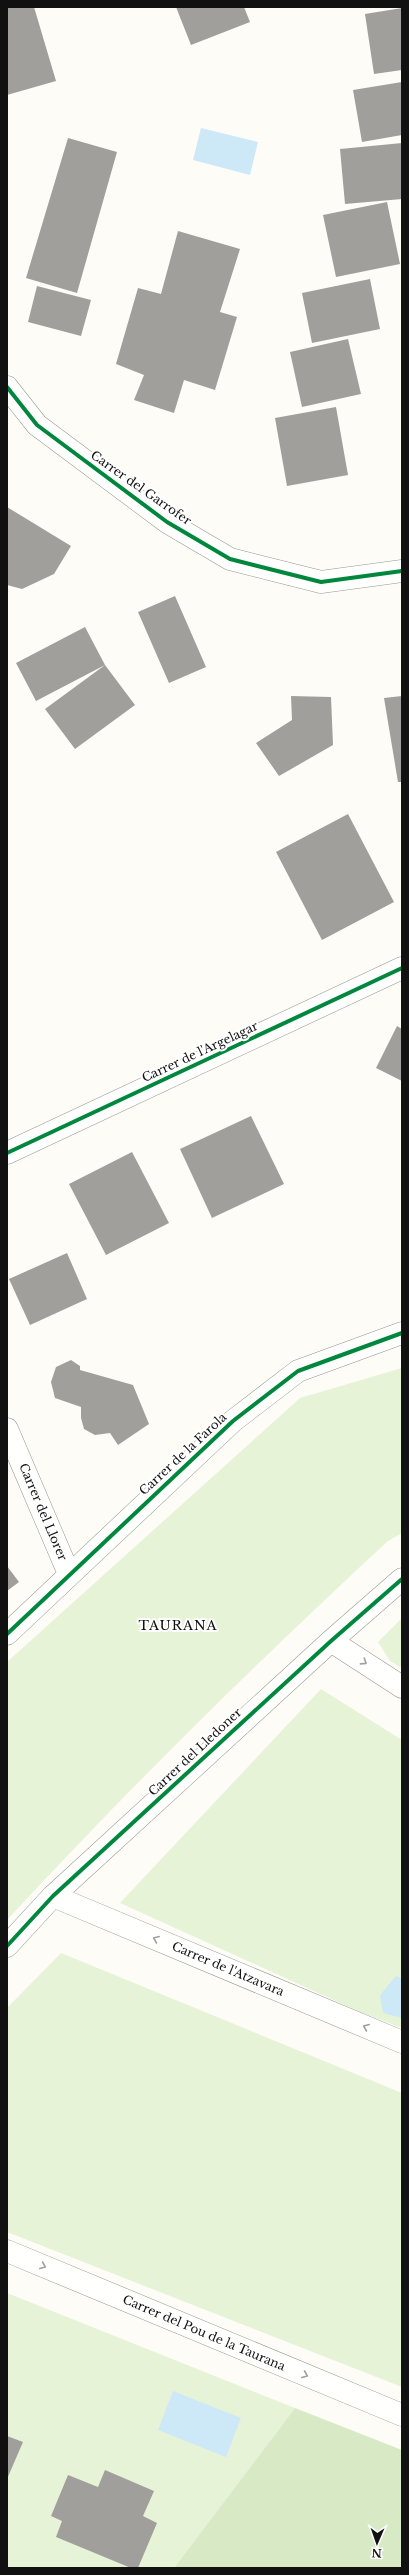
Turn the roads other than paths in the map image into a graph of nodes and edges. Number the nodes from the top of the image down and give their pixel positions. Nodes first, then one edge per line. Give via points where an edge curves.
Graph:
1 (7, 387) edge
2 (402, 572) edge
3 (402, 968) edge
4 (7, 1153) edge
5 (402, 1334) edge
6 (7, 1429) edge
7 (69, 1574) junction
8 (402, 1579) edge
9 (7, 1634) edge
10 (331, 1641) junction
11 (402, 1687) edge
12 (53, 1896) junction
13 (7, 1946) edge
14 (402, 2042) edge
15 (7, 2251) edge
16 (402, 2415) edge

1 - 2 street, Carrer del Garrofer via 37,426 167,522 230,559 320,582
3 - 4 street, Carrer de l'Argelagar
5 - 7 street, Carrer de la Farola via 298,1371 233,1421
6 - 7 street, Carrer del Llorer
7 - 9 street, Carrer de la Farola
8 - 10 street, Carrer del Lledoner
10 -> 11 street
10 - 12 street, Carrer del Lledoner
12 - 13 street, Carrer del Lledoner
14 -> 12 street, Carrer de l'Atzavara
15 -> 16 street, Carrer del Pou de la Taurana

